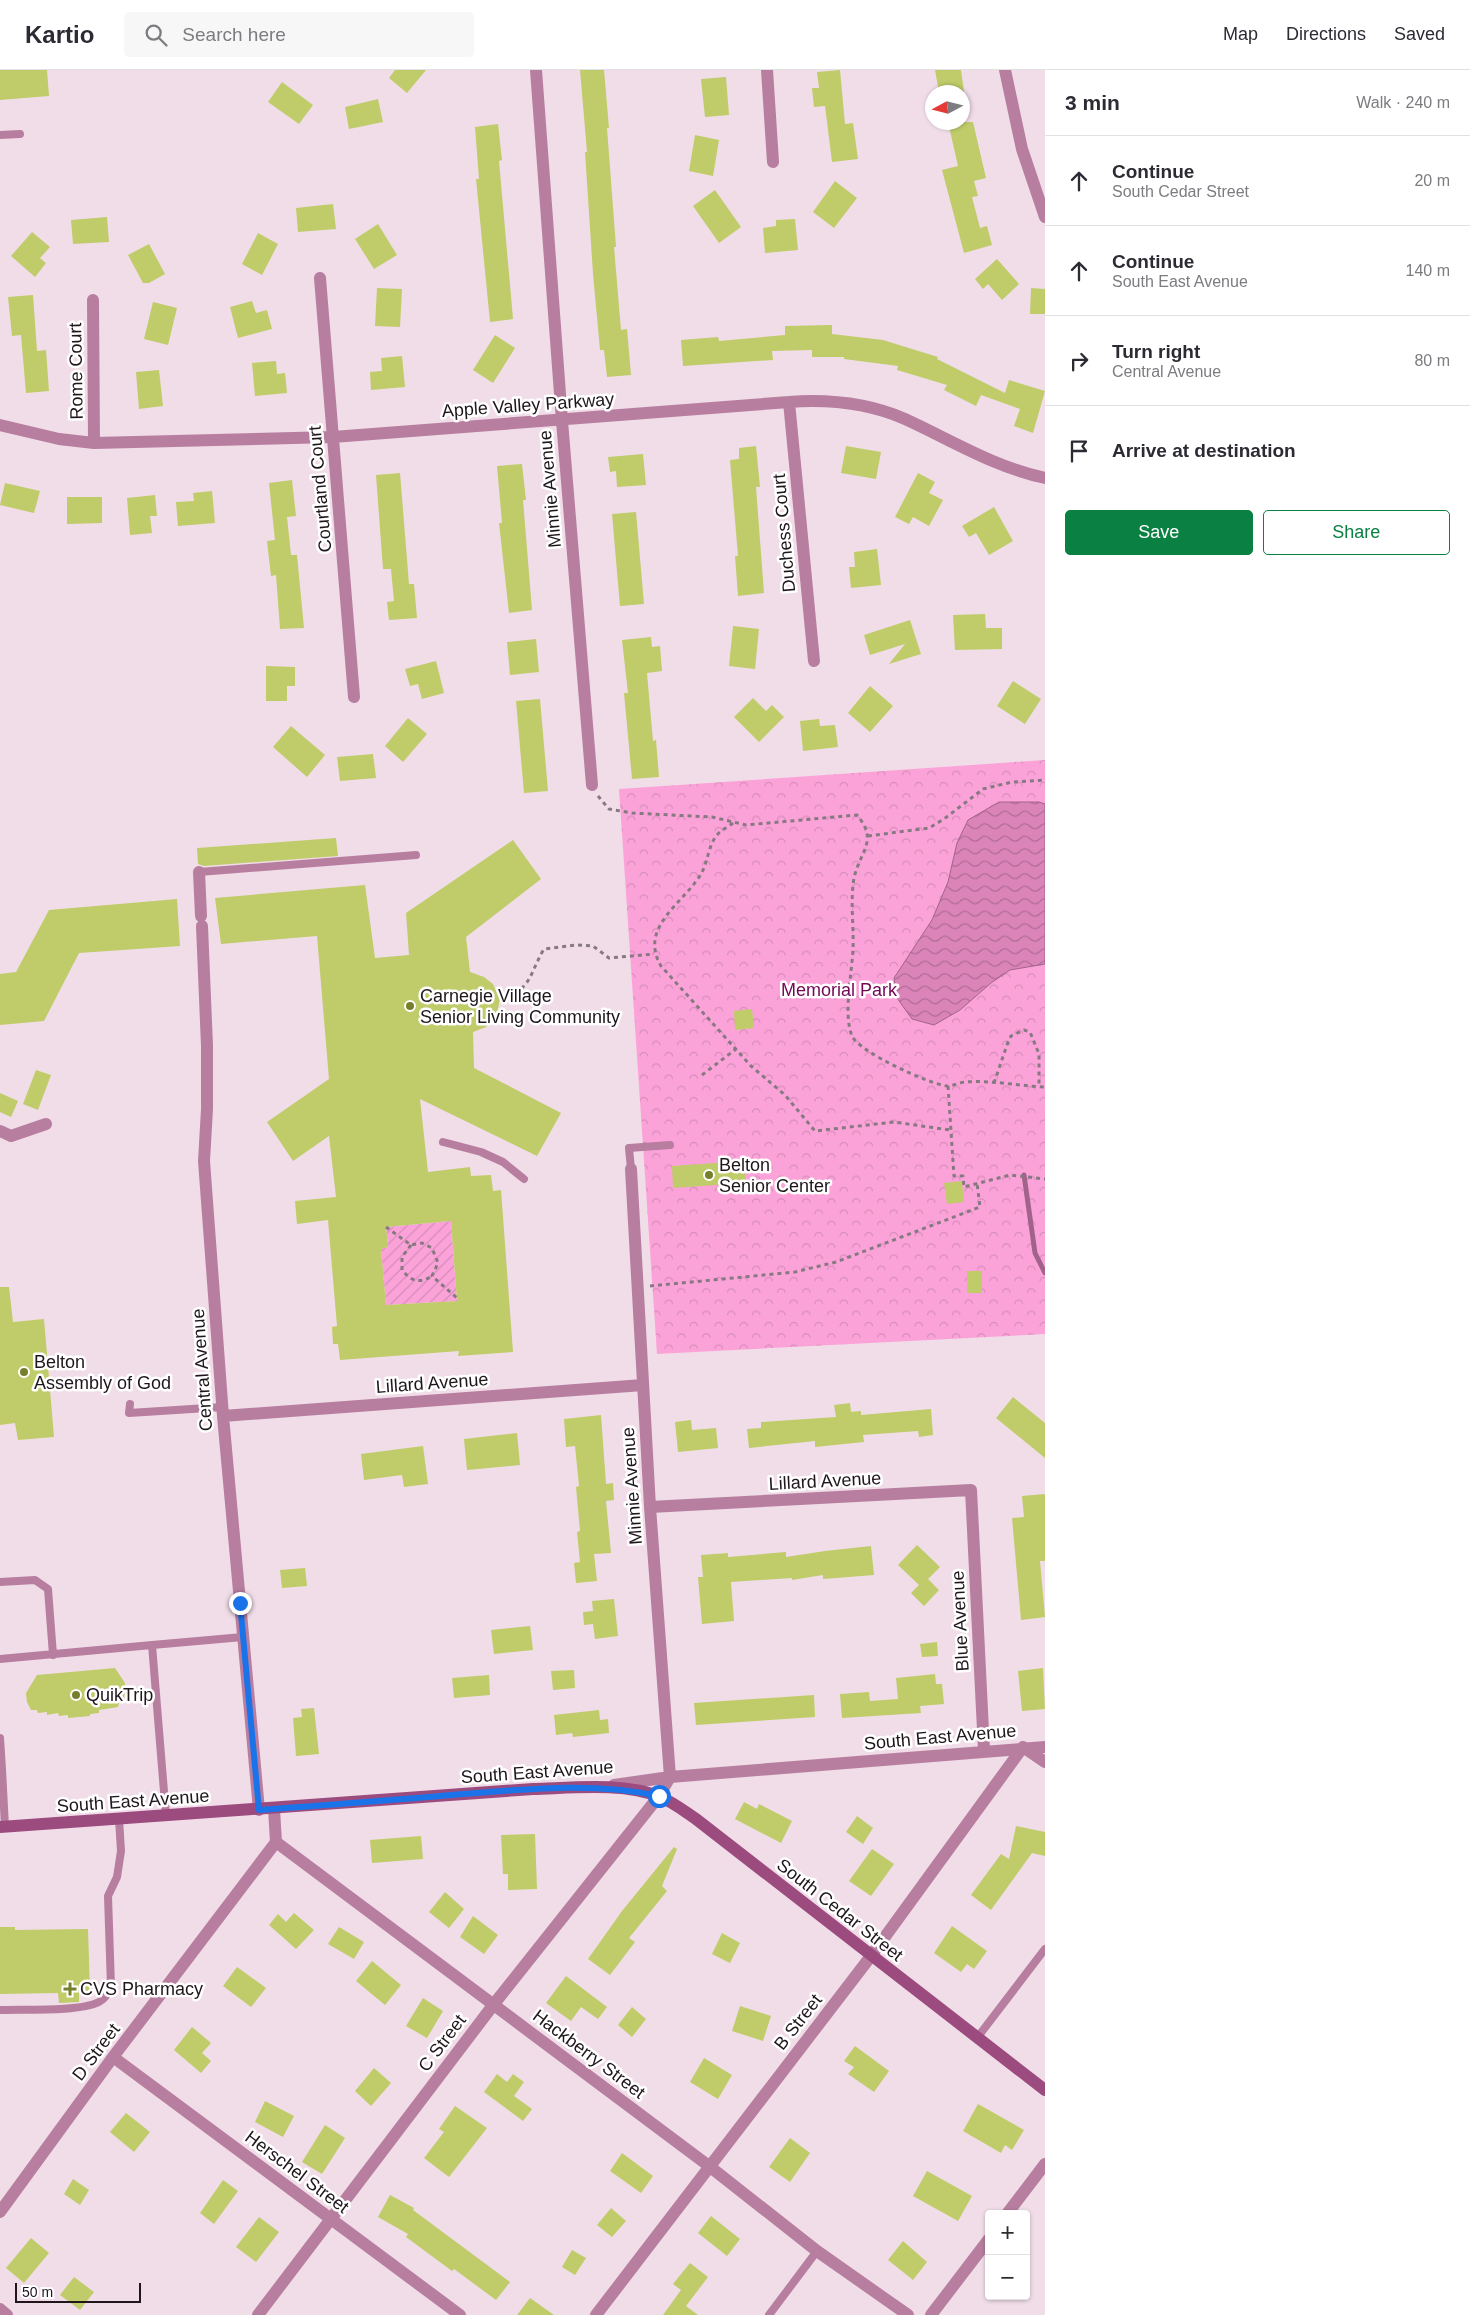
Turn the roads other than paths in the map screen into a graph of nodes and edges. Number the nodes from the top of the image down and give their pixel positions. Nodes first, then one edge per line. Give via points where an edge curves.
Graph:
1 (536, 70) edge
2 (767, 70) edge
3 (1005, 70) edge
4 (20, 134) dead end
5 (0, 135) edge
6 (773, 162) dead end
7 (1045, 218) edge
8 (320, 278) dead end
9 (93, 300) dead end
10 (789, 402) junction
11 (562, 421) junction
12 (0, 425) edge
13 (333, 437) junction
14 (94, 442) junction
15 (1045, 478) edge
16 (814, 661) dead end
17 (354, 697) dead end
18 (592, 785) road end
19 (416, 855) dead end
20 (200, 872) joint
21 (46, 1124) dead end
22 (0, 1131) edge
23 (443, 1142) dead end
24 (670, 1145) dead end
25 (631, 1169) joint
26 (524, 1180) dead end
27 (643, 1385) junction
28 (130, 1404) dead end
29 (223, 1411) junction
30 (971, 1490) joint
31 (650, 1507) junction
32 (0, 1582) edge
33 (243, 1637) junction
34 (152, 1645) junction
35 (53, 1655) junction
36 (0, 1659) edge
37 (0, 1738) edge
38 (1045, 1746) edge
39 (1023, 1747) junction
40 (984, 1750) junction
41 (1045, 1762) edge
42 (1, 1769) edge
43 (670, 1778) junction
44 (600, 1788) junction
45 (659, 1796) junction
46 (274, 1809) junction
47 (259, 1810) junction
48 (166, 1816) junction
49 (119, 1819) junction
50 (2, 1827) edge
51 (276, 1842) junction
52 (1045, 1949) edge
53 (871, 1956) junction
54 (494, 2004) junction
55 (0, 2010) edge
56 (977, 2038) junction
57 (113, 2057) junction
58 (1045, 2090) edge
59 (1045, 2164) edge
60 (709, 2166) junction
61 (1010, 2210) edge
62 (0, 2212) edge
63 (331, 2219) junction
64 (985, 2243) edge
65 (817, 2251) junction
66 (0, 2309) edge
67 (8, 2315) edge
68 (258, 2315) edge
69 (460, 2315) edge
70 (596, 2315) edge
71 (769, 2315) edge
72 (908, 2315) edge
73 (931, 2315) edge

1 - 11 street, Minnie Avenue
2 - 6 street
3 - 7 street via 1022,149
4 - 5 lane
8 - 13 street, Courtland Court
9 - 14 street, Rome Court
10 - 11 street, Apple Valley Parkway
10 - 15 street, Apple Valley Parkway via 830,400 885,412 975,454
10 - 16 street, Duchess Court
11 - 13 street, Apple Valley Parkway
11 - 18 street, Minnie Avenue
12 - 14 street, Apple Valley Parkway via 59,439
13 - 14 street, Apple Valley Parkway
13 - 17 street, Courtland Court
19 - 20 lane
20 - 29 street, Central Avenue via 207,1046 204,1161
21 - 22 street via 11,1136
23 - 26 lane via 503,1162
24 - 25 lane via 629,1148
25 - 27 street, Minnie Avenue
27 - 29 street, Lillard Avenue
27 - 31 street, Minnie Avenue
28 - 29 lane via 129,1412
29 - 33 street, Central Avenue
30 - 31 street, Lillard Avenue
30 - 40 street, Blue Avenue
31 - 43 street, Minnie Avenue
32 - 35 lane via 35,1580 48,1589
33 - 34 lane
33 - 47 street, Central Avenue
34 - 35 lane
34 - 48 lane
35 - 36 lane
37 - 42 lane
38 - 39 street, South East Avenue
39 - 40 street, South East Avenue
39 - 41 street
39 - 53 street, B Street
40 - 43 street, South East Avenue
42 - 50 lane
43 - 44 street, South East Avenue
43 - 45 street
44 - 45 main road, South Cedar Street
44 - 46 main road, South East Avenue via 533,1789
45 - 53 main road, South Cedar Street via 696,1819
45 - 54 street, C Street
46 - 47 main road, South East Avenue
46 - 51 street
47 - 48 main road, South East Avenue
48 - 49 main road, South East Avenue
49 - 50 main road, South East Avenue
49 - 55 lane via 117,1877 108,1896 112,1987 100,2001 85,2007
51 - 54 street, Hackberry Street
51 - 57 street, D Street
52 - 56 lane
53 - 56 main road, South Cedar Street
53 - 60 street, B Street
54 - 60 street, Hackberry Street
54 - 63 street, C Street
56 - 58 main road, South Cedar Street
57 - 62 street, D Street
57 - 63 street, Herschel Street
59 - 61 street
60 - 65 street, Hackberry Street
60 - 70 street, B Street
63 - 68 street, C Street
63 - 69 street, Herschel Street
64 - 73 street
65 - 71 lane
65 - 72 street, Hackberry Street
66 - 67 street

